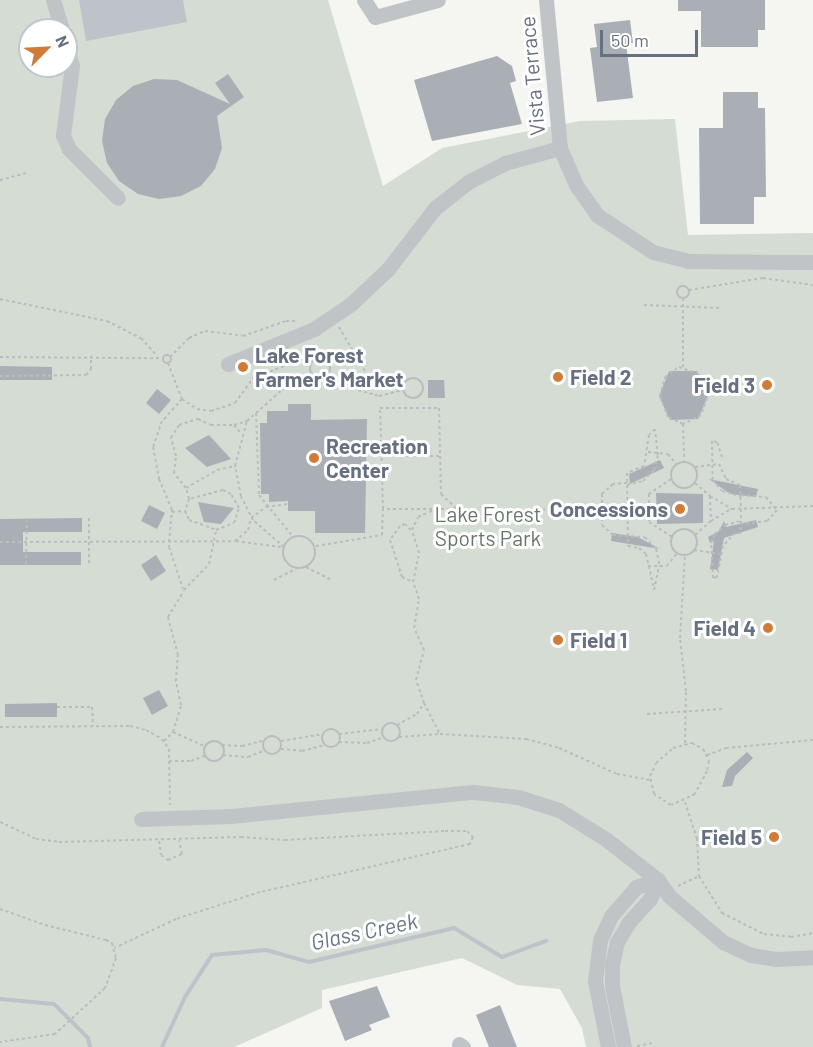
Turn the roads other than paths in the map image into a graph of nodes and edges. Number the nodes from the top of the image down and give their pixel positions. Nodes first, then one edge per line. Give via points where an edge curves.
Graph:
1 (53, 0) edge
2 (364, 0) edge
3 (437, 0) edge
4 (546, 0) edge
5 (58, 18) edge
6 (70, 78) edge
7 (560, 148) junction
8 (118, 198) dead end
9 (813, 262) edge
10 (228, 364) dead end
11 (141, 819) dead end
12 (658, 880) junction
13 (813, 957) edge
14 (630, 1044) edge
15 (608, 1047) edge

1 - 5 street
2 - 3 street via 375,17
4 - 7 street, Vista Terrace
6 - 8 street via 63,135 69,149
7 - 9 street, Vista Terrace via 576,185 597,215 653,252 688,261
7 - 10 street via 505,163 468,182 435,208 388,269 342,311 314,329
11 - 12 street via 231,816 494,792 540,803 578,820
12 - 13 street via 669,896 723,942 750,955 777,959
12 - 14 street via 650,899 617,942 612,965 612,986
12 - 15 street via 636,886 623,900 600,940 595,981

